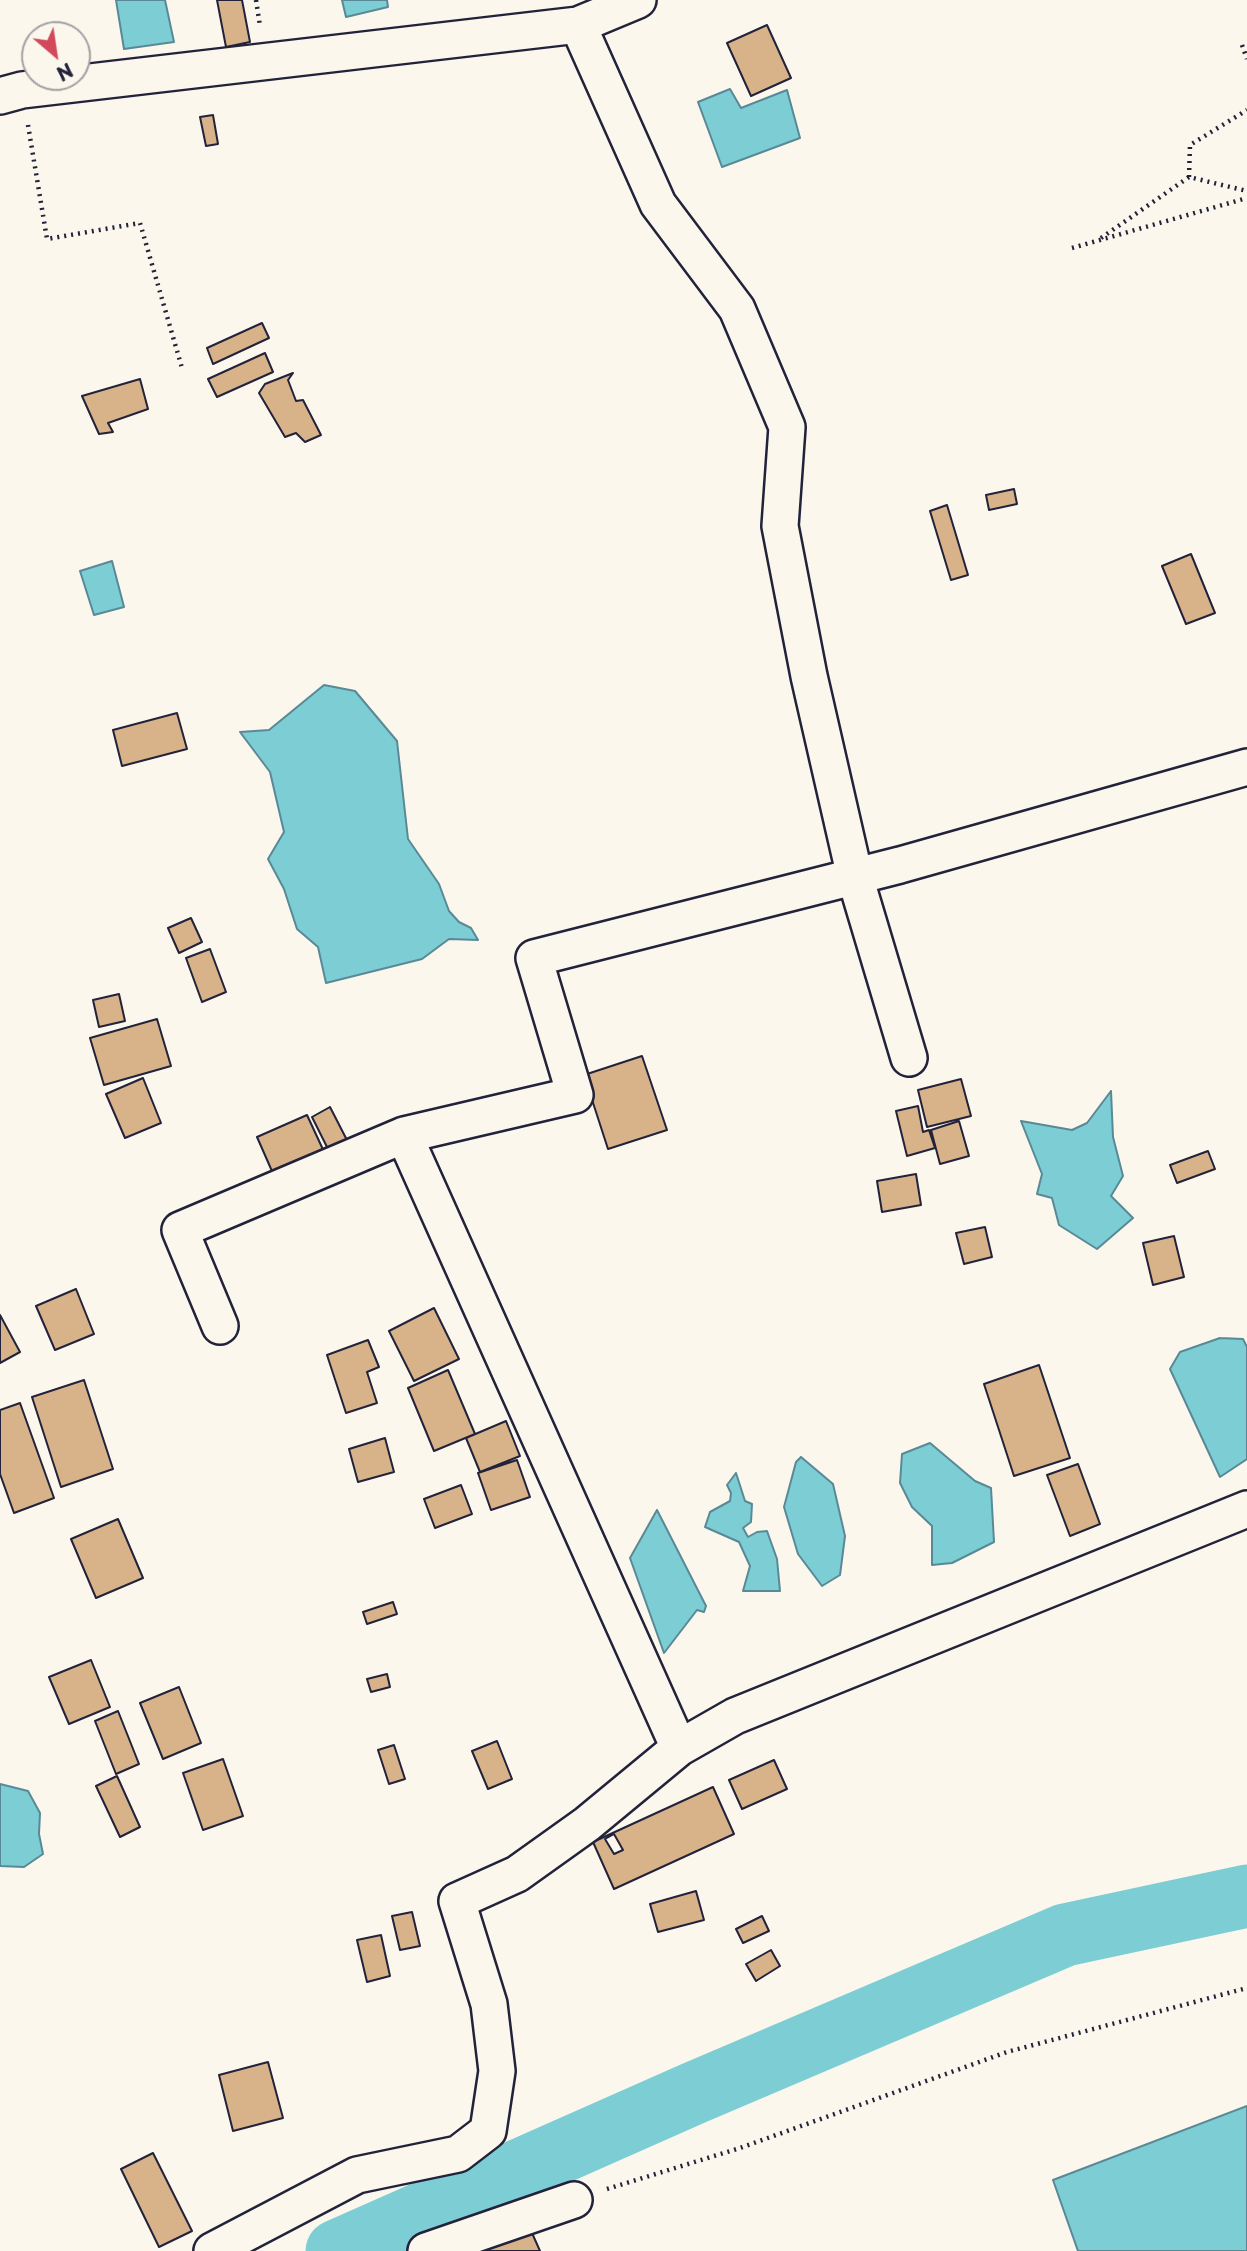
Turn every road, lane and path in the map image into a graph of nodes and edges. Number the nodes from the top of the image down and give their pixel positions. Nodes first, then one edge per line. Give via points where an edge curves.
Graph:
1 (638, 0) edge
2 (578, 25) junction
3 (1242, 45) dead end
4 (1247, 59) edge
5 (11, 93) edge
6 (1247, 110) edge
7 (1189, 177) junction
8 (1247, 191) edge
9 (1247, 198) edge
10 (1097, 240) junction
11 (1072, 248) dead end
12 (183, 368) dead end
13 (1247, 767) edge
14 (855, 877) junction
15 (909, 1058) dead end
16 (404, 1135) junction
17 (220, 1326) dead end
18 (1247, 1509) edge
19 (679, 1748) junction
20 (1247, 1988) edge
21 (574, 2200) joint
22 (212, 2251) edge
23 (426, 2251) edge

1 - 2 street
2 - 5 street
2 - 14 street via 658,204 737,309 787,427 780,526 808,676
3 - 4 path
5 - 12 path via 47,239 141,223
6 - 7 path via 1190,145
7 - 8 path
7 - 10 path
9 - 10 path
10 - 11 path
13 - 14 street
14 - 15 street
14 - 16 street via 534,958 575,1095
16 - 17 street via 180,1230
16 - 19 street
18 - 19 street via 735,1716
19 - 22 street via 587,1824 517,1874 457,1901 489,2004 497,2071 488,2131 458,2154 357,2175
20 - 21 path via 1007,2052 740,2148
21 - 23 street

